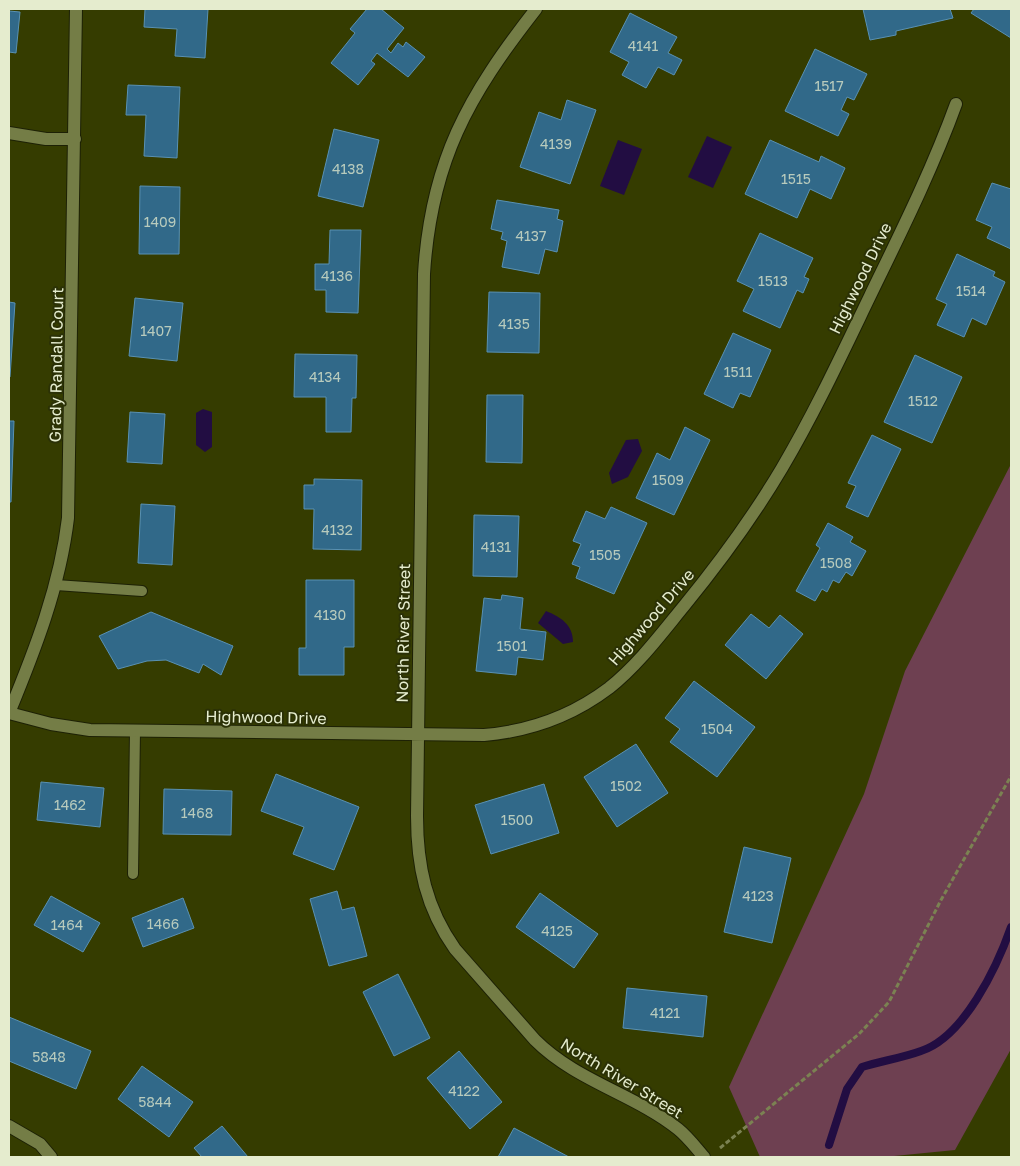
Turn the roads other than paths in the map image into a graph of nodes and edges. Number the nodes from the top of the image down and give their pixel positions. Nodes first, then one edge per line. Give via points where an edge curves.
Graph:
1 (76, 9) edge
2 (536, 9) edge
3 (956, 104) dead end
4 (9, 133) edge
5 (75, 139) junction
6 (56, 585) junction
7 (142, 591) dead end
8 (9, 713) edge
9 (135, 731) junction
10 (418, 735) junction
11 (133, 874) dead end
12 (9, 1126) edge
13 (710, 1154) edge
14 (51, 1157) edge

1 - 5 street, Grady Randall Court
2 - 10 street, North River Street via 487,74 462,118 443,164 428,223 424,274
3 - 10 street, Highwood Drive via 919,195 820,398 782,467 712,571 646,651 611,686 570,714 505,733
4 - 5 street via 46,139
5 - 6 street, Grady Randall Court via 70,491 66,539
6 - 7 lane
6 - 8 street, Grady Randall Court
8 - 9 street, Highwood Drive via 69,728
9 - 10 street, Highwood Drive
9 - 11 lane
10 - 13 street, North River Street via 416,836 420,870 429,902 449,942 548,1053 572,1070 662,1118
12 - 14 street via 40,1144

